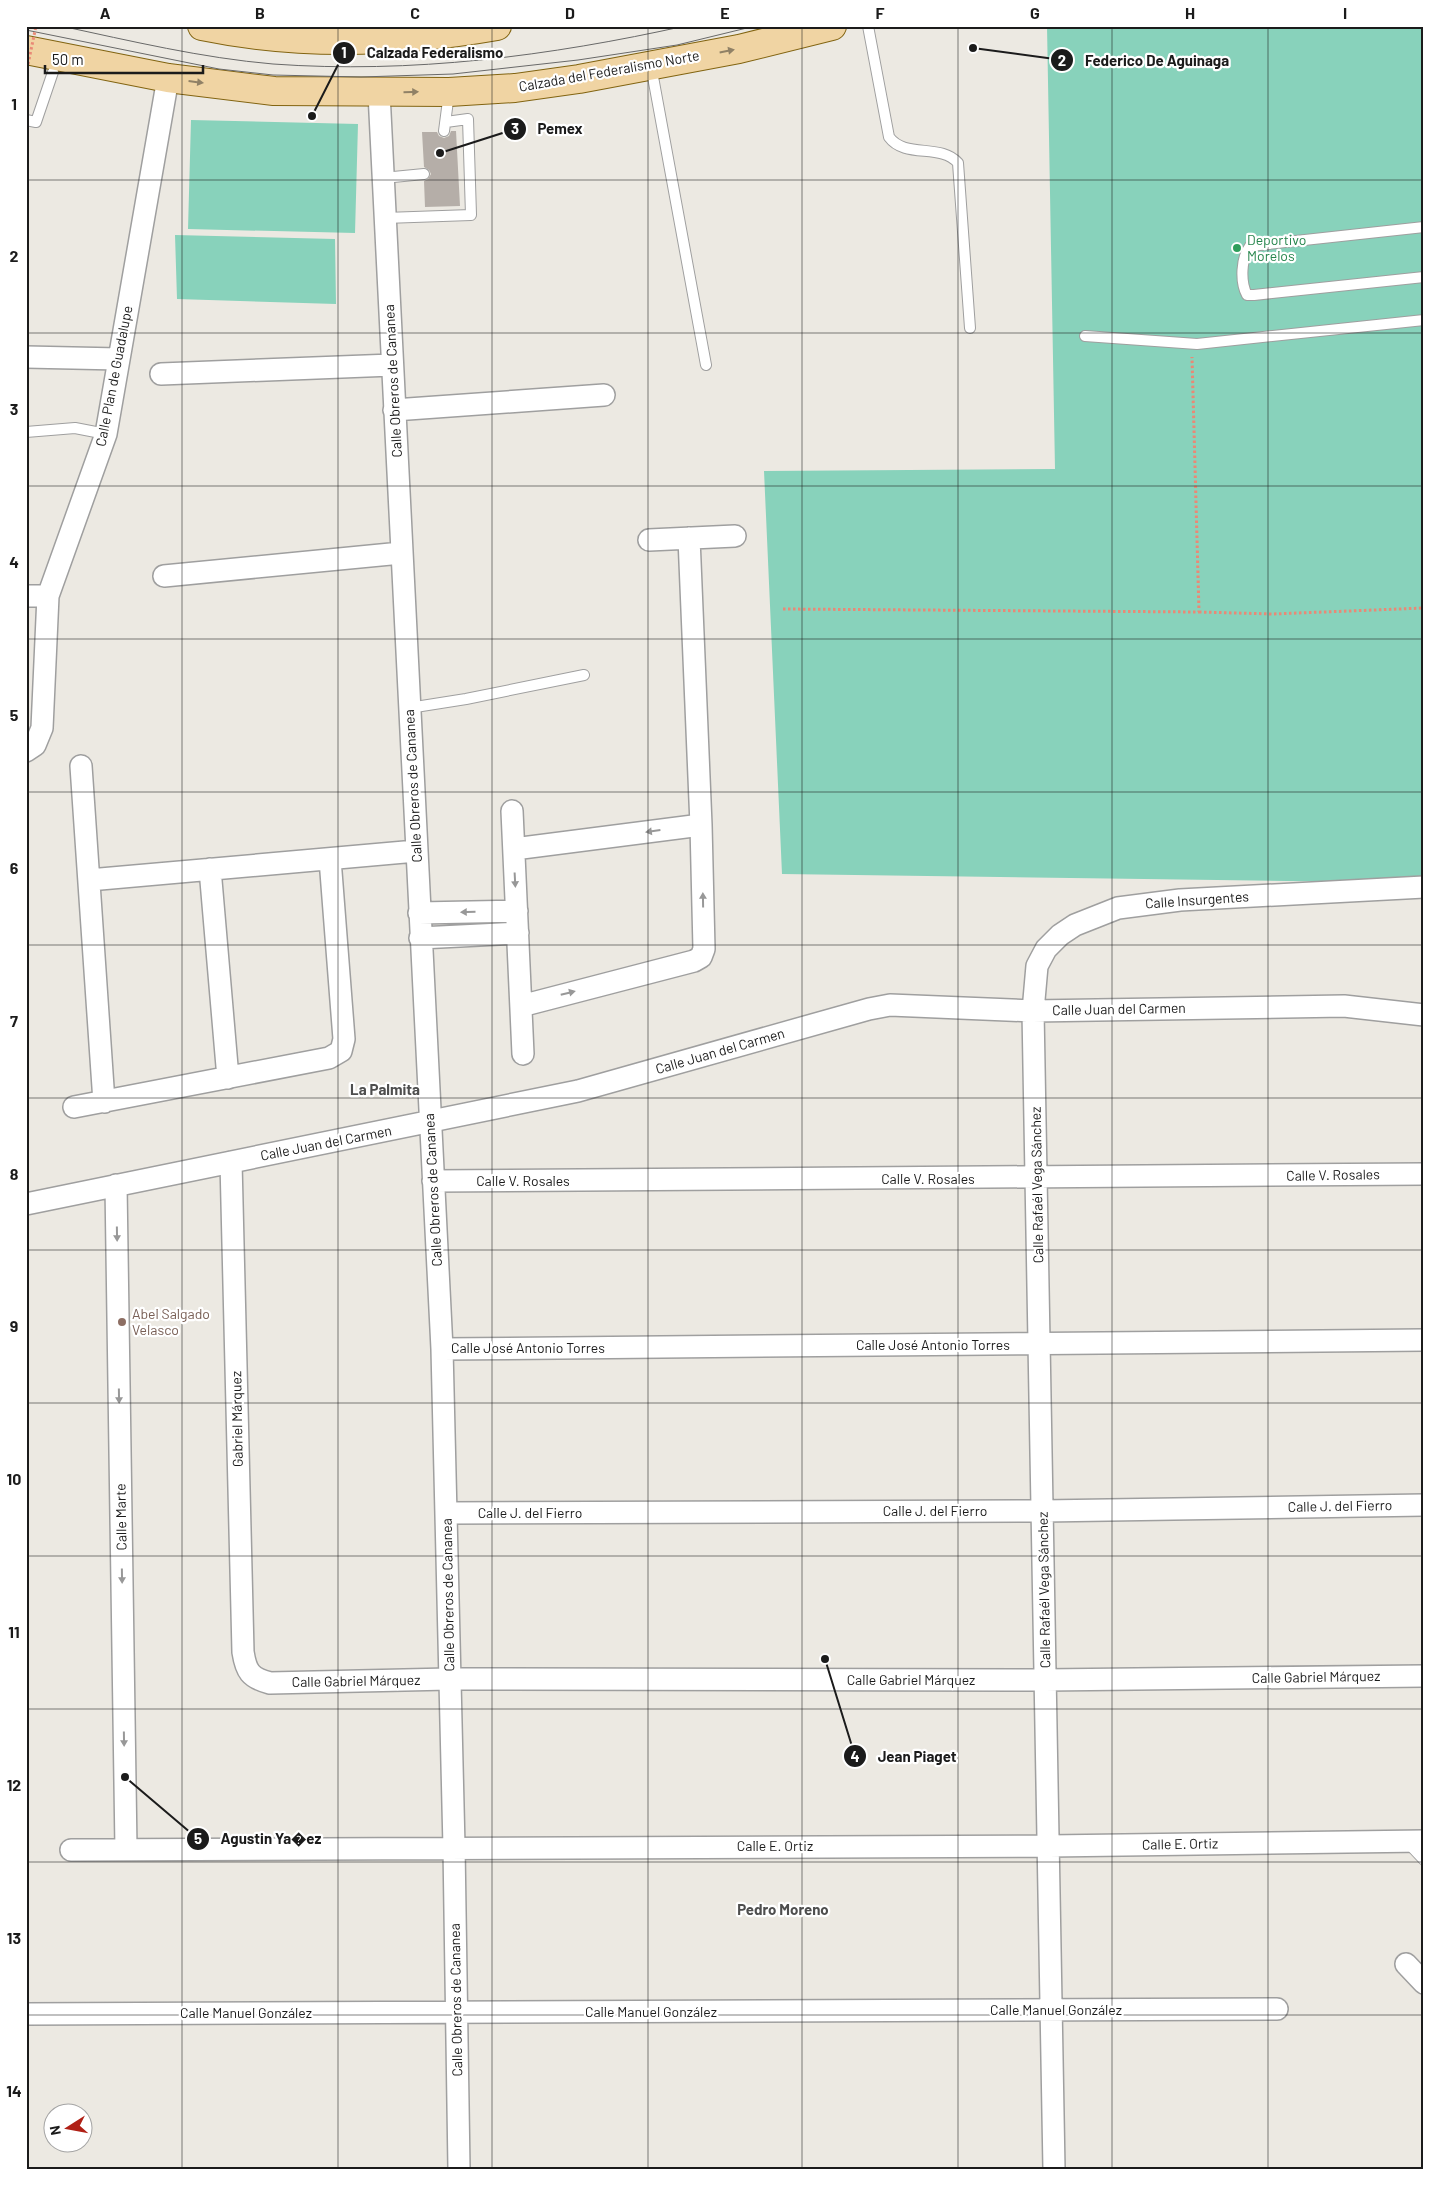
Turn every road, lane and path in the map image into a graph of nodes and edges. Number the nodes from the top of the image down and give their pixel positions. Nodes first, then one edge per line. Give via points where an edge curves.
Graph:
1 (36, 26) edge
2 (202, 26) edge
3 (497, 26) edge
4 (832, 26) edge
5 (868, 26) edge
6 (287, 32) edge
7 (380, 33) edge
8 (26, 50) edge
9 (97, 63) junction
10 (651, 66) junction
11 (26, 67) edge
12 (53, 72) junction
13 (26, 74) edge
14 (168, 78) junction
15 (449, 92) junction
16 (379, 93) junction
17 (26, 120) edge
18 (424, 174) dead end
19 (383, 178) junction
20 (385, 218) junction
21 (1424, 227) edge
22 (1424, 277) edge
23 (1424, 320) edge
24 (970, 328) dead end
25 (1085, 336) dead end
26 (1191, 344) junction
27 (26, 357) edge
28 (119, 359) junction
29 (392, 365) junction
30 (706, 365) dead end
31 (161, 374) dead end
32 (604, 395) dead end
33 (394, 410) junction
34 (26, 432) edge
35 (106, 434) junction
36 (735, 536) dead end
37 (689, 538) junction
38 (648, 540) dead end
39 (401, 553) junction
40 (164, 576) dead end
41 (26, 596) edge
42 (48, 596) junction
43 (1424, 608) edge
44 (783, 609) dead end
45 (1199, 612) junction
46 (584, 675) dead end
47 (409, 708) junction
48 (26, 752) edge
49 (81, 766) dead end
50 (512, 811) dead end
51 (701, 824) junction
52 (514, 849) junction
53 (416, 851) junction
54 (330, 859) junction
55 (210, 869) junction
56 (89, 880) junction
57 (1424, 887) edge
58 (517, 911) junction
59 (418, 913) junction
60 (518, 933) junction
61 (420, 938) junction
62 (521, 1006) junction
63 (1033, 1011) junction
64 (1424, 1015) edge
65 (524, 1054) dead end
66 (228, 1078) junction
67 (104, 1102) junction
68 (74, 1107) dead end
69 (429, 1122) junction
70 (231, 1162) junction
71 (1424, 1174) edge
72 (1036, 1178) junction
73 (433, 1181) junction
74 (116, 1185) junction
75 (26, 1204) edge
76 (1424, 1340) edge
77 (1039, 1344) junction
78 (442, 1349) junction
79 (1424, 1505) edge
80 (1043, 1511) junction
81 (446, 1513) junction
82 (250, 1675) joint
83 (1424, 1676) edge
84 (449, 1679) junction
85 (1045, 1680) junction
86 (1415, 1841) edge
87 (1049, 1846) junction
88 (454, 1847) junction
89 (71, 1850) dead end
90 (126, 1850) junction
91 (1424, 1860) edge
92 (1406, 1964) dead end
93 (1424, 1983) edge
94 (1052, 2010) junction
95 (1277, 2010) dead end
96 (456, 2012) junction
97 (26, 2014) edge
98 (459, 2169) edge
99 (1054, 2169) edge

1 - 13 path, bridge
2 - 6 main road
3 - 7 main road
10 -> 4 main road, Calzada del Federalismo Norte
5 - 24 lane via 889,137 899,146 949,154 958,163
6 - 7 main road
8 - 9 main road, Calzada del Federalismo Norte
9 - 12 main road
9 - 14 main road, Calzada del Federalismo Norte
10 - 15 main road, Calzada del Federalismo Norte via 515,88
10 - 30 lane
11 - 12 main road
12 - 17 lane via 36,122
14 -> 16 main road, Calzada del Federalismo Norte via 274,91
14 - 28 street, Calle Plan de Guadalupe
16 -> 15 main road, Calzada del Federalismo Norte
15 - 20 lane via 445,127 468,120 471,215
16 - 19 street, Calle Obreros de Cananea
18 - 19 lane
19 - 20 street, Calle Obreros de Cananea
20 - 29 street, Calle Obreros de Cananea
21 - 22 lane via 1250,246 1245,252 1242,286 1247,294 1254,295
23 - 26 lane
25 - 26 lane
26 - 45 path
27 - 28 street
28 - 35 street, Calle Plan de Guadalupe
29 - 31 street
29 - 33 street, Calle Obreros de Cananea
32 - 33 street
33 - 39 street, Calle Obreros de Cananea
34 - 35 lane via 75,428
35 - 42 street, Calle Plan de Guadalupe
36 - 37 street
37 - 38 street
37 - 51 street
39 - 40 street
39 - 47 street, Calle Obreros de Cananea
41 - 42 street
42 - 48 street, Calle Plan de Guadalupe via 42,728 35,745
43 - 45 path via 1273,614
44 - 45 path
46 - 47 lane
47 - 53 street, Calle Obreros de Cananea
49 - 56 street
50 - 52 street
51 -> 52 street
62 -> 51 street via 700,957 704,949
52 -> 58 street
53 - 54 street
53 - 59 street, Calle Obreros de Cananea
54 - 55 street
54 - 66 street via 344,1039 341,1051 329,1058
55 - 56 street
55 - 66 street
56 - 67 street
57 - 63 street, Calle Insurgentes via 1180,900 1118,908 1075,924 1046,950 1037,966
58 -> 59 street
58 - 60 street
59 - 61 street, Calle Obreros de Cananea
60 - 61 street
60 - 62 street
61 - 69 street, Calle Obreros de Cananea
62 - 65 street
63 - 64 street, Calle Juan del Carmen via 1344,1006
63 - 69 street, Calle Juan del Carmen via 883,1006 578,1092
63 - 72 street, Calle Rafaél Vega Sánchez
66 - 67 street
67 - 68 street
69 - 70 street, Calle Juan del Carmen
69 - 73 street, Calle Obreros de Cananea
70 - 74 street, Calle Juan del Carmen
70 - 82 street, Gabriel Márquez via 243,1652
71 - 72 street, Calle V. Rosales
72 - 73 street, Calle V. Rosales
72 - 77 street, Calle Rafaél Vega Sánchez
73 - 78 street, Calle Obreros de Cananea
74 - 75 street, Calle Juan del Carmen
74 -> 90 street, Calle Marte
76 - 77 street, Calle José Antonio Torres
77 - 78 street, Calle José Antonio Torres
77 - 80 street, Calle Rafaél Vega Sánchez
78 - 81 street, Calle Obreros de Cananea
79 - 80 street, Calle J. del Fierro
80 - 81 street, Calle J. del Fierro
80 - 85 street, Calle Rafaél Vega Sánchez
81 - 84 street, Calle Obreros de Cananea
82 - 84 street, Calle Gabriel Márquez via 270,1683
83 - 85 street, Calle Gabriel Márquez
84 - 85 street, Calle Gabriel Márquez
84 - 88 street, Calle Obreros de Cananea
85 - 87 street, Calle Rafaél Vega Sánchez
86 - 87 street, Calle E. Ortiz
86 - 91 lane
87 - 88 street, Calle E. Ortiz
87 - 94 street, Calle Rafaél Vega Sánchez
88 - 90 street, Calle E. Ortiz
88 - 96 street, Calle Obreros de Cananea
89 - 90 street, Calle E. Ortiz
92 - 93 street
94 - 95 street, Calle Manuel González
94 - 96 street, Calle Manuel González
94 - 99 street, Calle Rafaél Vega Sánchez
96 - 97 street, Calle Manuel González
96 - 98 street, Calle Obreros de Cananea

